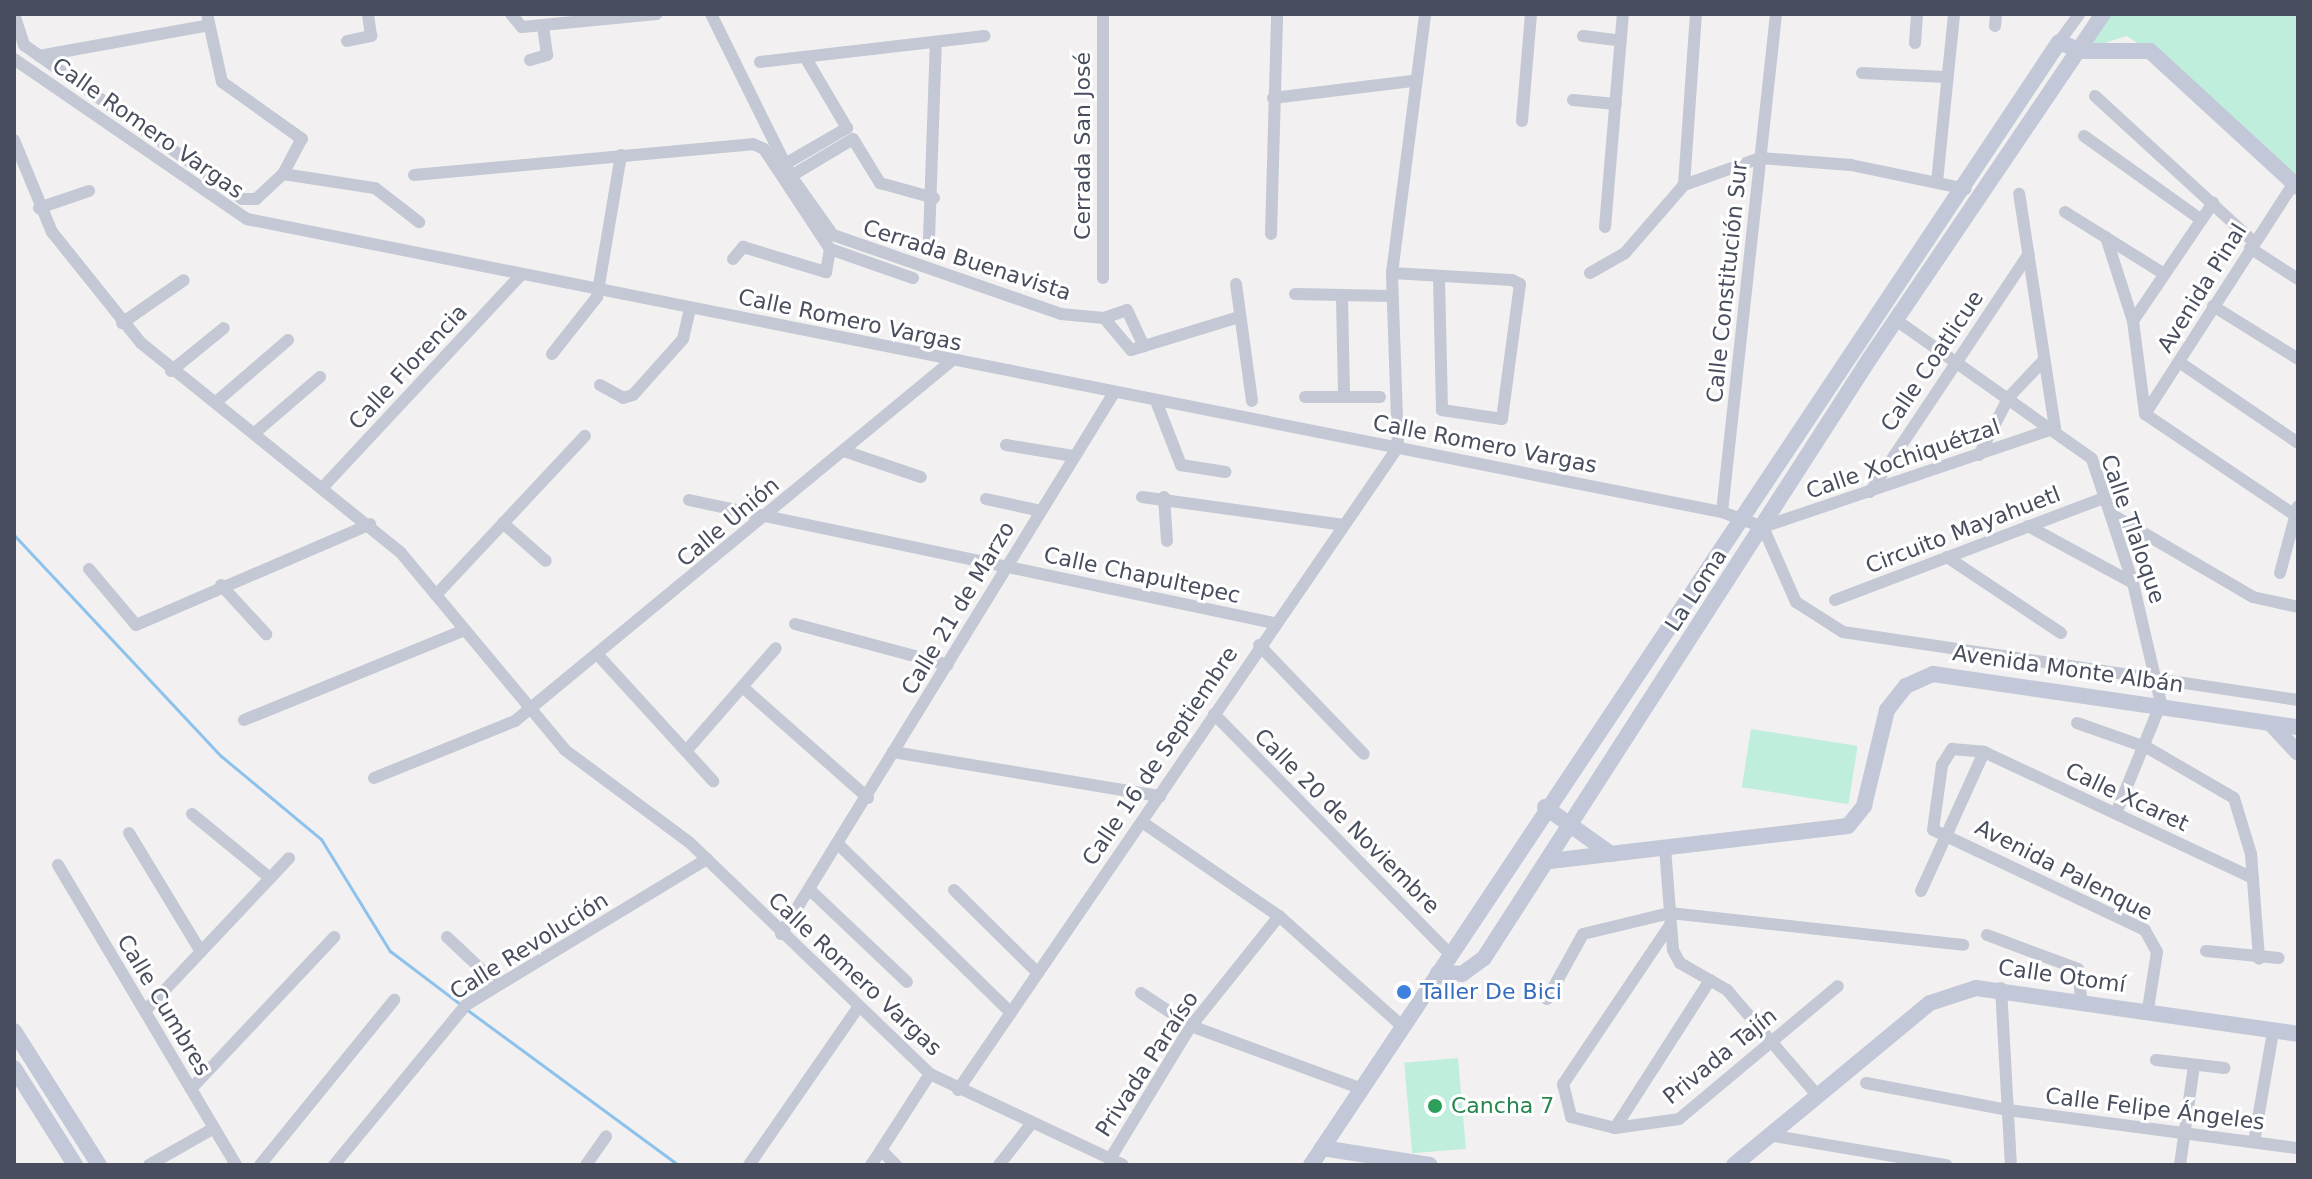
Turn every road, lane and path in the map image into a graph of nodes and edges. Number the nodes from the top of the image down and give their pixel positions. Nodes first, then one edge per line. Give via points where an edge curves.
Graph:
1 (14, 14) edge
2 (368, 14) edge
3 (656, 14) edge
4 (711, 14) edge
5 (1103, 14) edge
6 (1277, 14) edge
7 (1425, 14) edge
8 (1531, 14) edge
9 (1623, 14) edge
10 (1696, 14) edge
11 (1776, 14) edge
12 (1917, 14) edge
13 (1954, 14) edge
14 (2079, 14) edge
15 (2103, 14) edge
16 (208, 19) edge
17 (512, 20) edge
18 (543, 25) junction
19 (985, 36) dead end
20 (1583, 36) dead end
21 (347, 41) dead end
22 (1621, 41) junction
23 (936, 42) junction
24 (2059, 42) junction
25 (1915, 43) dead end
26 (2079, 51) junction
27 (39, 56) junction
28 (805, 57) junction
29 (14, 59) edge
30 (530, 60) dead end
31 (760, 62) dead end
32 (1862, 73) dead end
33 (1946, 77) junction
34 (1412, 81) junction
35 (2095, 96) dead end
36 (1273, 98) junction
37 (1573, 100) dead end
38 (1616, 104) junction
39 (1522, 121) dead end
40 (2084, 136) dead end
41 (14, 140) edge
42 (765, 142) junction
43 (621, 155) junction
44 (1760, 158) junction
45 (788, 170) junction
46 (283, 174) junction
47 (414, 175) dead end
48 (1937, 182) junction
49 (1684, 185) junction
50 (2296, 185) edge
51 (1961, 188) junction
52 (89, 191) dead end
53 (1980, 194) junction
54 (2019, 194) dead end
55 (934, 198) junction
56 (2213, 203) junction
57 (39, 208) junction
58 (2065, 212) dead end
59 (2200, 219) junction
60 (419, 222) dead end
61 (1605, 227) dead end
62 (1271, 234) dead end
63 (2106, 237) junction
64 (929, 239) dead end
65 (2252, 245) junction
66 (830, 249) junction
67 (2029, 254) junction
68 (733, 259) dead end
69 (2161, 272) junction
70 (1392, 273) junction
71 (1590, 273) dead end
72 (520, 276) junction
73 (1439, 276) junction
74 (913, 278) dead end
75 (1103, 278) dead end
76 (2298, 279) edge
77 (184, 280) dead end
78 (1236, 284) dead end
79 (598, 290) junction
80 (1295, 294) dead end
81 (1392, 296) junction
82 (1342, 298) junction
83 (2213, 306) junction
84 (690, 308) junction
85 (1239, 317) junction
86 (1104, 318) junction
87 (1896, 320) junction
88 (2133, 321) junction
89 (122, 323) junction
90 (224, 328) dead end
91 (288, 340) dead end
92 (1144, 346) junction
93 (552, 354) dead end
94 (2298, 359) edge
95 (1956, 361) junction
96 (2043, 361) junction
97 (950, 362) junction
98 (2179, 362) junction
99 (171, 371) junction
100 (320, 377) dead end
101 (600, 385) dead end
102 (1114, 393) junction
103 (1344, 396) junction
104 (1305, 397) dead end
105 (1380, 397) dead end
106 (2009, 397) junction
107 (1156, 401) junction
108 (1252, 401) dead end
109 (216, 402) junction
110 (2145, 414) junction
111 (2055, 428) junction
112 (257, 431) junction
113 (585, 436) dead end
114 (2298, 443) edge
115 (1006, 445) dead end
116 (1398, 447) junction
117 (844, 451) junction
118 (1979, 455) junction
119 (1073, 456) junction
120 (1225, 472) dead end
121 (921, 477) dead end
122 (325, 485) junction
123 (1870, 492) junction
124 (1142, 497) dead end
125 (1164, 497) junction
126 (2106, 497) junction
127 (986, 499) dead end
128 (689, 500) dead end
129 (1041, 511) junction
130 (2297, 511) edge
131 (768, 514) junction
132 (1730, 514) junction
133 (2111, 514) junction
134 (503, 523) junction
135 (370, 524) junction
136 (1344, 525) junction
137 (2028, 526) junction
138 (1763, 527) junction
139 (1167, 541) dead end
140 (1947, 557) junction
141 (546, 561) dead end
142 (1007, 568) junction
143 (89, 569) dead end
144 (2280, 573) dead end
145 (2133, 583) junction
146 (221, 585) junction
147 (436, 595) junction
148 (1835, 600) dead end
149 (2298, 607) edge
150 (1274, 623) junction
151 (795, 624) dead end
152 (464, 630) junction
153 (2061, 633) dead end
154 (266, 634) dead end
155 (1259, 645) junction
156 (776, 648) dead end
157 (598, 655) junction
158 (948, 665) junction
159 (1635, 668) junction
160 (2159, 679) junction
161 (1660, 687) junction
162 (746, 690) junction
163 (2298, 700) edge
164 (2161, 703) junction
165 (529, 709) junction
166 (1214, 714) junction
167 (244, 720) dead end
168 (2077, 723) dead end
169 (2272, 725) junction
170 (2298, 727) edge
171 (2148, 748) junction
172 (687, 750) junction
173 (893, 752) junction
174 (1984, 752) junction
175 (2298, 753) edge
176 (1364, 754) dead end
177 (374, 778) dead end
178 (713, 781) dead end
179 (1160, 796) junction
180 (868, 798) junction
181 (1545, 807) junction
182 (2116, 813) junction
183 (192, 814) dead end
184 (1142, 822) junction
185 (1573, 824) junction
186 (129, 833) dead end
187 (1947, 834) junction
188 (837, 843) junction
189 (1665, 848) junction
190 (1611, 854) junction
191 (289, 858) dead end
192 (707, 859) junction
193 (1550, 861) junction
194 (58, 865) dead end
195 (270, 878) junction
196 (2253, 878) junction
197 (809, 889) junction
198 (954, 890) dead end
199 (1921, 891) dead end
200 (1279, 916) junction
201 (1670, 919) junction
202 (781, 934) junction
203 (1987, 935) dead end
204 (334, 937) dead end
205 (447, 937) dead end
206 (1963, 945) dead end
207 (2206, 951) dead end
208 (201, 952) junction
209 (1451, 955) junction
210 (2279, 958) dead end
211 (2259, 959) junction
212 (1038, 973) junction
213 (1438, 973) junction
214 (1710, 980) junction
215 (907, 982) dead end
216 (498, 985) junction
217 (1838, 986) dead end
218 (2001, 988) junction
219 (1141, 993) dead end
220 (1547, 999) dead end
221 (394, 1000) dead end
222 (2081, 1000) junction
223 (857, 1009) junction
224 (2148, 1009) junction
225 (145, 1011) junction
226 (1011, 1013) junction
227 (2298, 1023) edge
228 (1191, 1026) junction
229 (1402, 1026) junction
230 (14, 1031) edge
231 (2273, 1032) junction
232 (2298, 1034) edge
233 (1770, 1043) junction
234 (2156, 1060) dead end
235 (2194, 1065) junction
236 (14, 1068) edge
237 (2225, 1068) dead end
238 (930, 1074) junction
239 (1866, 1083) dead end
240 (191, 1089) junction
241 (1362, 1089) junction
242 (958, 1090) junction
243 (1817, 1095) junction
244 (2008, 1110) junction
245 (1031, 1124) junction
246 (214, 1128) junction
247 (1615, 1128) junction
248 (2185, 1133) junction
249 (1768, 1135) junction
250 (606, 1136) dead end
251 (2254, 1142) junction
252 (1322, 1148) junction
253 (2298, 1148) edge
254 (881, 1150) junction
255 (1110, 1159) junction
256 (75, 1165) edge
257 (99, 1165) edge
258 (149, 1165) edge
259 (236, 1165) edge
260 (260, 1165) edge
261 (334, 1165) edge
262 (586, 1165) edge
263 (749, 1165) edge
264 (871, 1165) edge
265 (896, 1165) edge
266 (999, 1165) edge
267 (1123, 1165) edge
268 (1311, 1165) edge
269 (1430, 1165) edge
270 (1734, 1165) edge
271 (1946, 1165) edge
272 (2011, 1165) edge
273 (2180, 1165) edge

1 - 27 street via 18,38
2 - 21 street via 371,36
3 - 18 street
4 - 42 street, Cerrada Buenavista
5 - 75 street, Cerrada San José
6 - 36 street
7 - 34 street
8 - 39 street
9 - 22 street
10 - 49 street
11 - 44 street, Calle Constitución Sur
12 - 25 street
13 - 33 street
14 - 24 street
15 - 26 street, La Loma
16 - 27 street
16 - 46 street via 222,82 302,139
17 - 18 street
18 - 30 street via 547,55
19 - 23 street
20 - 22 street
22 - 38 street
23 - 28 street
23 - 55 street
24 - 26 street
24 - 51 street
26 - 50 street via 2150,51
26 - 53 street, La Loma
27 - 46 street via 242,199 256,199
28 - 31 street
28 - 45 street via 847,128
29 - 72 street, Calle Romero Vargas via 247,219
32 - 33 street
33 - 48 street
34 - 36 street
34 - 70 street
35 - 56 street
36 - 62 street
37 - 38 street
38 - 61 street
40 - 59 street
41 - 57 street, Calle Romero Vargas
42 - 43 street
42 - 45 street, Cerrada Buenavista
42 - 66 street
43 - 47 street
43 - 79 street
44 - 48 street
44 - 49 street
44 - 132 street, Calle Constitución Sur
45 - 55 street via 853,139 880,183
45 - 86 street, Cerrada Buenavista via 823,224 849,243 1034,306
46 - 60 street via 375,188
48 - 51 street
49 - 71 street via 1625,253
50 - 65 street, Avenida Pinal
51 - 53 street
51 - 132 street
52 - 57 street
53 - 87 street, La Loma
54 - 67 street
55 - 64 street
56 - 59 street
56 - 65 street
57 - 89 street, Calle Romero Vargas via 74,267
58 - 63 street
59 - 69 street
63 - 69 street
63 - 88 street
65 - 76 street
65 - 83 street, Avenida Pinal
66 - 68 street via 826,272 743,247
66 - 74 street
67 - 95 street, Calle Coatlicue
67 - 96 street
69 - 88 street
70 - 73 street
70 - 81 street
72 - 79 street, Calle Romero Vargas
72 - 122 street, Calle Florencia
73 - 73 street via 1438,402 1442,410 1502,419 1520,284
77 - 89 street
78 - 85 street
79 - 84 street, Calle Romero Vargas
79 - 93 street
80 - 82 street
81 - 82 street
81 - 116 street
82 - 103 street
83 - 94 street
83 - 98 street, Avenida Pinal
84 - 97 street, Calle Romero Vargas
84 - 101 street via 683,339 633,395 623,398
85 - 92 street
85 - 108 street
86 - 92 street via 1127,350
86 - 92 street, Cerrada Buenavista via 1130,311
87 - 95 street, Calle Tlaloque
87 - 138 street, La Loma
88 - 110 street
89 - 99 street, Calle Romero Vargas
90 - 99 street
91 - 109 street
95 - 106 street, Calle Tlaloque
95 - 123 street, Calle Coatlicue
96 - 106 street
96 - 111 street
97 - 102 street, Calle Romero Vargas
97 - 117 street, Calle Unión
98 - 110 street, Avenida Pinal
98 - 114 street
99 - 109 street, Calle Romero Vargas
100 - 112 street
102 - 107 street, Calle Romero Vargas
102 - 119 street, Calle 21 de Marzo
103 - 104 street
103 - 105 street
106 - 111 street, Calle Tlaloque
106 - 118 street
107 - 116 street, Calle Romero Vargas
107 - 120 street via 1181,465
109 - 112 street, Calle Romero Vargas
110 - 130 street
111 - 118 street, Calle Xochiquétzal
111 - 126 street, Calle Tlaloque via 2092,459
112 - 122 street, Calle Romero Vargas
113 - 134 street
115 - 119 street
116 - 132 street, Calle Romero Vargas
116 - 136 street, Calle 16 de Septiembre
117 - 121 street
117 - 131 street, Calle Unión
118 - 123 street, Calle Xochiquétzal
119 - 129 street, Calle 21 de Marzo
122 - 135 street, Calle Romero Vargas
123 - 138 street, Calle Xochiquétzal
124 - 125 street
125 - 136 street
125 - 139 street
126 - 133 street, Calle Tlaloque
126 - 137 street, Circuito Mayahuetl
127 - 129 street
128 - 131 street, Calle Chapultepec
129 - 142 street, Calle 21 de Marzo
130 - 144 street
131 - 142 street, Calle Chapultepec
131 - 157 street, Calle Unión
132 - 138 street
132 - 159 street
133 - 145 street, Calle Tlaloque
133 - 149 street via 2253,597
134 - 141 street
134 - 147 street
135 - 146 street
135 - 147 street, Calle Romero Vargas
136 - 150 street, Calle 16 de Septiembre
137 - 140 street, Circuito Mayahuetl
137 - 145 street
138 - 160 street via 1796,602 1843,632
138 - 161 street, La Loma
140 - 148 street, Circuito Mayahuetl
140 - 153 street
142 - 150 street, Calle Chapultepec
142 - 158 street, Calle 21 de Marzo
143 - 146 street via 136,625
145 - 160 street, Calle Tlaloque
146 - 154 street
147 - 152 street, Calle Romero Vargas
150 - 155 street, Calle 16 de Septiembre
151 - 158 street
152 - 165 street, Calle Romero Vargas
152 - 167 street
155 - 166 street, Calle 16 de Septiembre
155 - 176 street
156 - 162 street
157 - 165 street, Calle Unión
157 - 172 street
158 - 173 street, Calle 21 de Marzo
159 - 161 street
159 - 181 street
160 - 163 street
160 - 164 street, Calle Tlaloque
161 - 185 street, La Loma
162 - 172 street
162 - 180 street
164 - 169 street, Avenida Monte Albán
164 - 171 street
164 - 189 street, Avenida Monte Albán via 1933,674 1906,686 1887,710 1864,806 1848,826
165 - 177 street, Calle Unión via 505,726
165 - 192 street, Calle Romero Vargas via 565,750
166 - 179 street, Calle 16 de Septiembre
166 - 209 street, Calle 20 de Noviembre
168 - 171 street
169 - 170 street, Avenida Monte Albán
169 - 175 street
171 - 182 street
171 - 196 street via 2234,798
172 - 178 street
173 - 179 street
173 - 180 street, Calle 21 de Marzo
174 - 182 street, Calle Xcaret
174 - 187 street
174 - 187 street, Avenida Palenque via 1961,746 1945,757 1933,830
179 - 184 street, Calle 16 de Septiembre
180 - 188 street, Calle 21 de Marzo
181 - 185 street
181 - 209 street
182 - 196 street, Calle Xcaret
183 - 195 street
184 - 200 street
184 - 212 street, Calle 16 de Septiembre
185 - 190 street
185 - 193 street, La Loma
186 - 208 street
187 - 199 street
187 - 224 street, Avenida Palenque via 2145,930 2157,952
188 - 197 street, Calle 21 de Marzo
188 - 226 street
189 - 190 street, Avenida Monte Albán
189 - 201 street
190 - 193 street, Avenida Monte Albán
191 - 195 street
192 - 202 street, Calle Romero Vargas
192 - 216 street, Calle Revolución
193 - 213 street, La Loma via 1484,958 1462,974
194 - 225 street, Calle Cumbres
195 - 208 street
196 - 211 street
197 - 202 street, Calle 21 de Marzo
197 - 215 street
198 - 212 street
200 - 228 street, Privada Paraíso
200 - 229 street
201 - 206 street
201 - 214 street via 1680,963
201 - 220 street via 1583,934
201 - 247 street via 1563,1084 1571,1117
202 - 223 street, Calle Romero Vargas
203 - 222 street via 2078,969
204 - 240 street
205 - 216 street
207 - 211 street
208 - 225 street
209 - 213 street
210 - 211 street
212 - 226 street, Calle 16 de Septiembre
213 - 229 street
214 - 233 street
214 - 247 street
216 - 261 street, Calle Revolución via 448,1023
217 - 233 street, Privada Tajín
218 - 222 street, Calle Otomí
218 - 243 street, Calle Otomí via 1930,1003
218 - 244 street
219 - 228 street
221 - 260 street
222 - 224 street, Calle Otomí
223 - 238 street, Calle Romero Vargas
223 - 263 street
224 - 231 street, Calle Otomí
225 - 240 street, Calle Cumbres
226 - 242 street, Calle 16 de Septiembre
227 - 231 street
228 - 241 street
228 - 255 street, Privada Paraíso
229 - 241 street
230 - 257 street
231 - 232 street, Calle Otomí
231 - 251 street
233 - 243 street
233 - 247 street, Privada Tajín via 1679,1119
234 - 235 street
235 - 237 street
235 - 248 street
236 - 256 street
238 - 242 street, Calle Romero Vargas
238 - 254 street
239 - 244 street, Calle Felipe Ángeles
240 - 246 street, Calle Cumbres
241 - 252 street
242 - 245 street, Calle Romero Vargas
243 - 249 street, Calle Otomí
244 - 248 street, Calle Felipe Ángeles
244 - 272 street
245 - 255 street, Calle Romero Vargas
245 - 266 street
246 - 258 street
246 - 259 street, Calle Cumbres
248 - 251 street, Calle Felipe Ángeles
248 - 273 street
249 - 270 street, Calle Otomí
249 - 271 street
250 - 262 street
251 - 253 street, Calle Felipe Ángeles
252 - 268 street
252 - 269 street
254 - 264 street
254 - 265 street
255 - 267 street, Calle Romero Vargas

